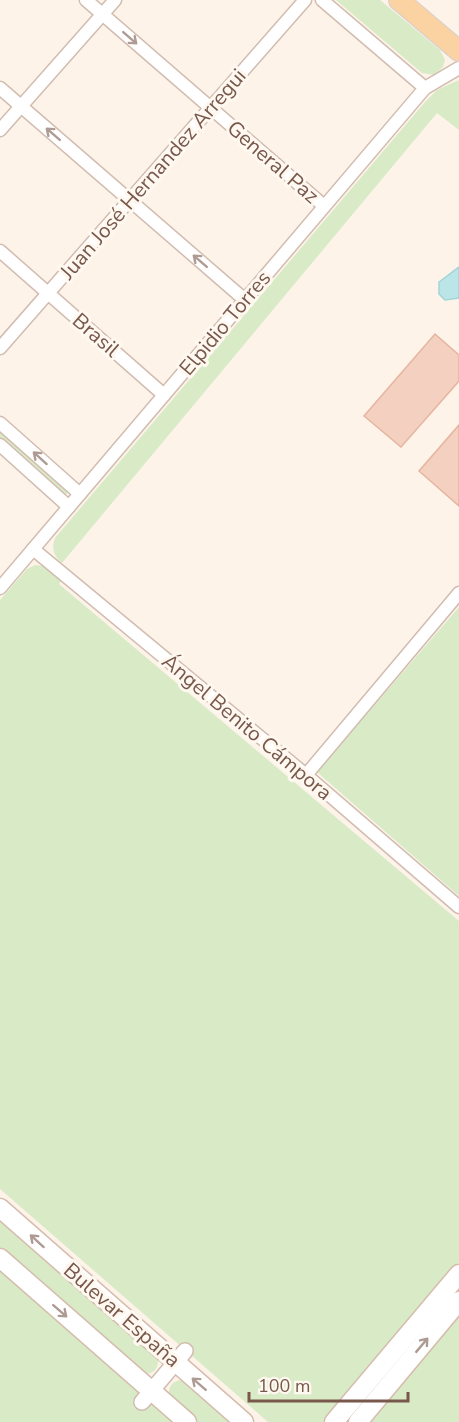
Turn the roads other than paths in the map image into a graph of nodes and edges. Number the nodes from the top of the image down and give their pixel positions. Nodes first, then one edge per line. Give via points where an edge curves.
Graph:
1 (86, 0) edge
2 (115, 0) edge
3 (305, 0) edge
4 (322, 0) edge
5 (399, 0) edge
6 (102, 14) junction
7 (459, 51) edge
8 (459, 68) edge
9 (0, 88) edge
10 (425, 88) junction
11 (21, 106) junction
12 (210, 108) junction
13 (0, 130) edge
14 (130, 200) junction
15 (324, 206) junction
16 (0, 251) edge
17 (48, 293) junction
18 (244, 300) junction
19 (0, 348) edge
20 (164, 394) junction
21 (0, 423) edge
22 (0, 445) edge
23 (80, 494) junction
24 (69, 507) junction
25 (33, 549) junction
26 (0, 588) edge
27 (459, 593) edge
28 (306, 775) junction
29 (459, 907) edge
30 (0, 1208) edge
31 (0, 1258) edge
32 (459, 1274) edge
33 (459, 1301) edge
34 (180, 1357) junction
35 (147, 1396) junction
36 (187, 1422) edge
37 (244, 1422) edge
38 (334, 1422) edge
39 (358, 1422) edge

1 - 6 street, General Paz
2 - 6 street
3 - 12 street, Juan José Hernandez Arregui
4 - 10 street
5 - 7 main road
6 - 11 street
6 -> 12 street, General Paz
8 - 10 street, Elpidio Torres
9 - 11 street
10 - 15 street, Elpidio Torres
11 - 13 street
14 -> 11 street
12 - 14 street, Juan José Hernandez Arregui
12 - 15 street, General Paz
14 - 17 street, Juan José Hernandez Arregui
18 -> 14 street
15 - 18 street, Elpidio Torres
16 - 17 street, Brasil
17 - 19 street, Juan José Hernandez Arregui
17 - 20 street, Brasil
18 - 20 street, Elpidio Torres
20 - 23 street, Elpidio Torres
23 -> 21 street
22 - 24 street
23 - 24 street, Elpidio Torres
24 - 25 street, Elpidio Torres
25 - 26 street, Elpidio Torres
25 - 28 street, Ángel Benito Cámpora
27 - 28 street
28 - 29 street, Ángel Benito Cámpora
34 -> 30 main road, Bulevar España via 60,1253
31 -> 35 main road, Bulevar España
32 - 38 main road
39 -> 33 main road
34 - 35 street
37 -> 34 main road, Bulevar España
35 - 36 main road, Bulevar España

